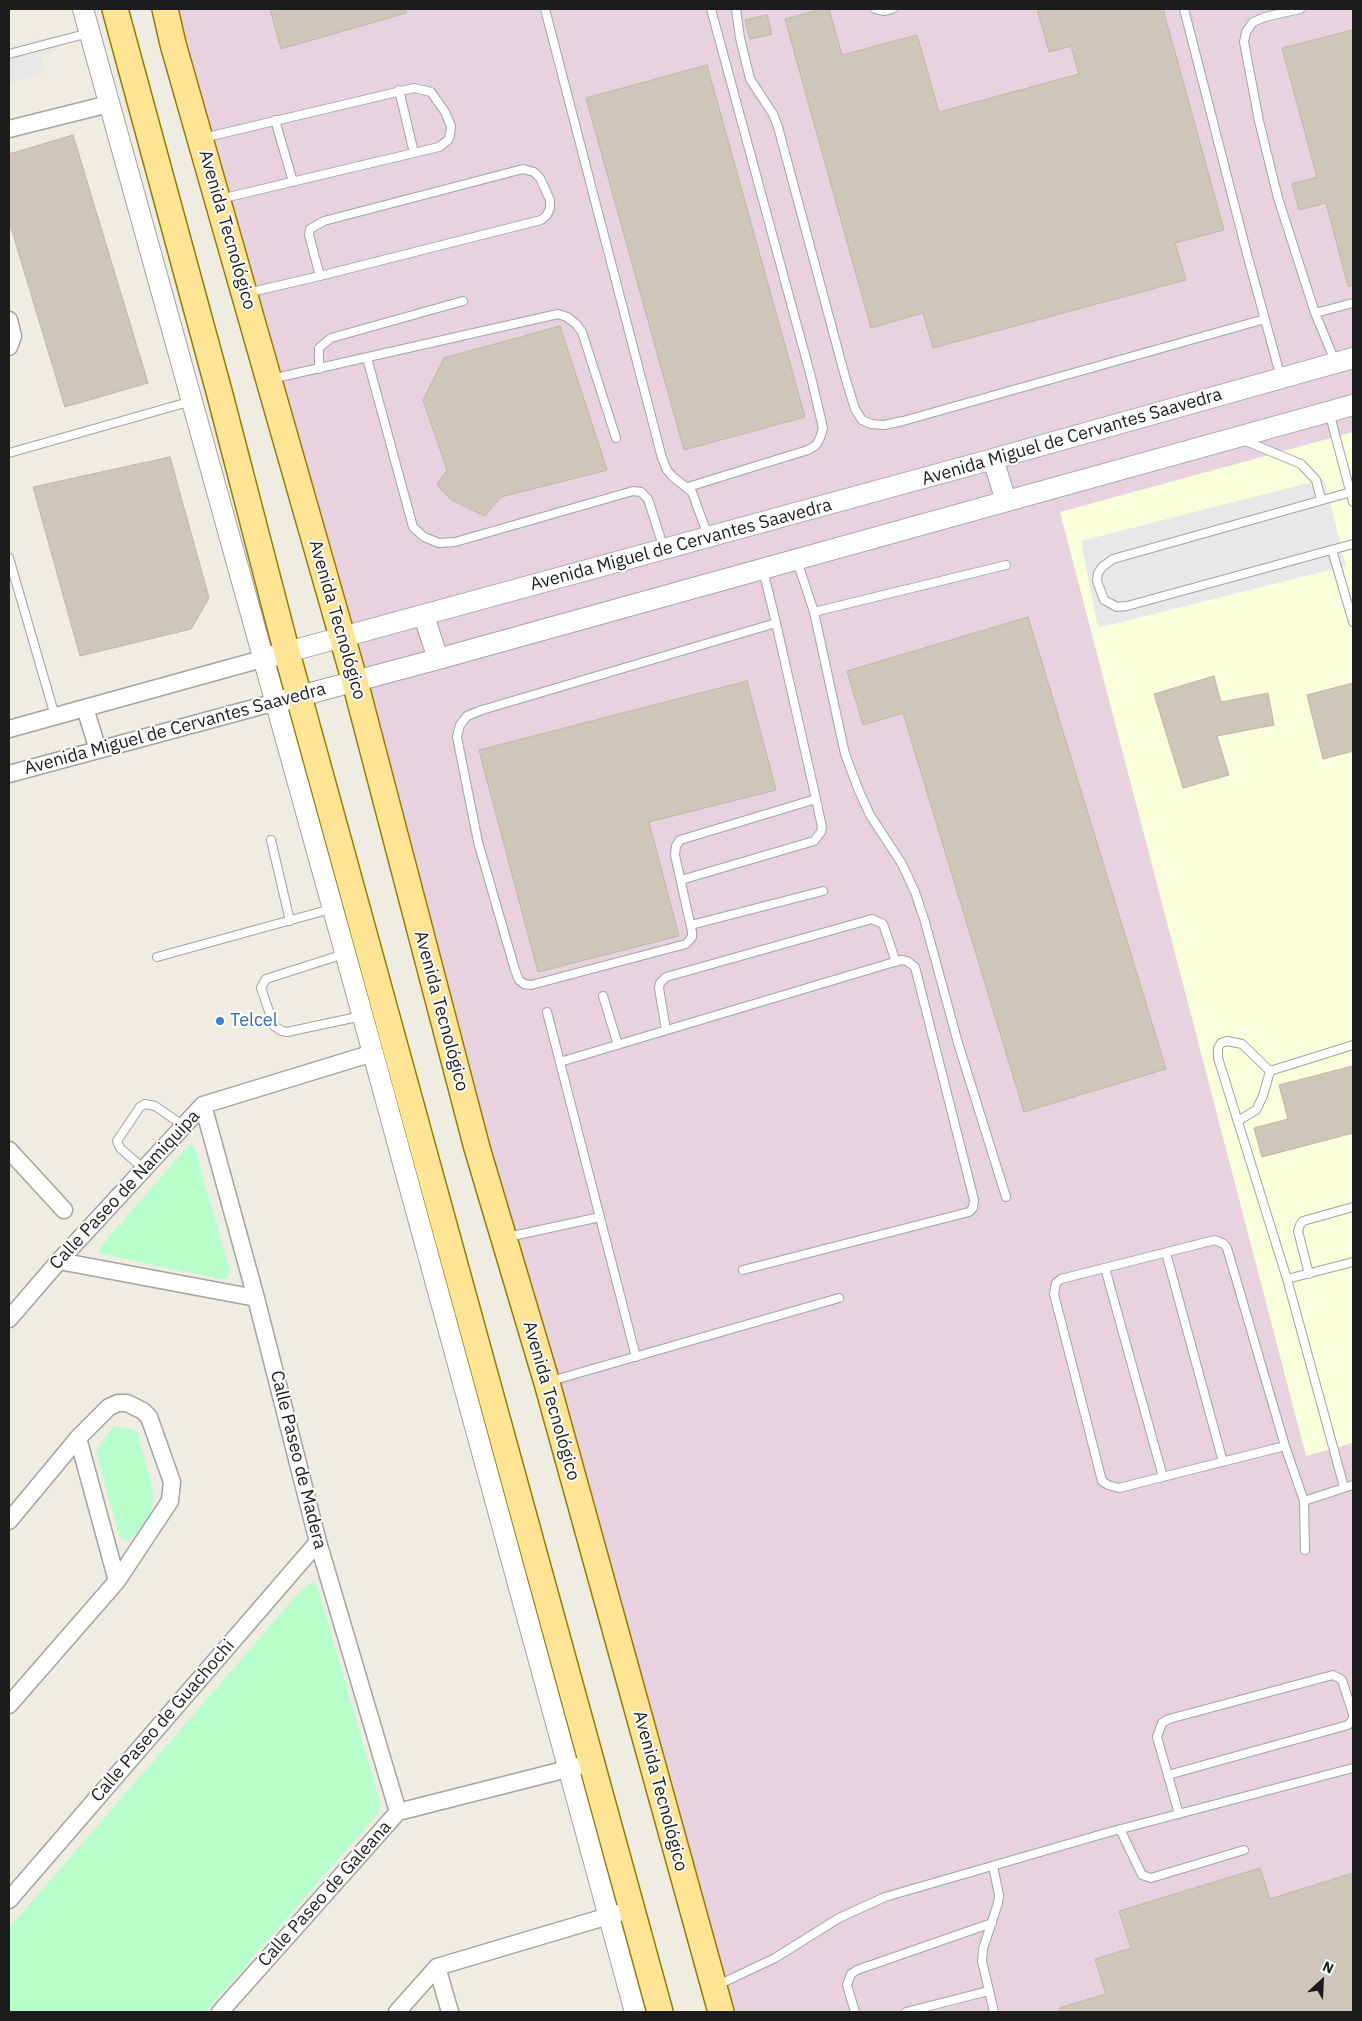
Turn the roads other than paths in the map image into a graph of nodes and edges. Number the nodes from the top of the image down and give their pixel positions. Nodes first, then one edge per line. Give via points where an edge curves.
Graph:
1 (83, 9) edge
2 (115, 9) edge
3 (165, 9) edge
4 (545, 9) edge
5 (711, 9) edge
6 (736, 9) edge
7 (875, 9) edge
8 (892, 9) edge
9 (1184, 9) edge
10 (1300, 9) edge
11 (90, 33) junction
12 (9, 54) edge
13 (399, 90) junction
14 (109, 104) junction
15 (275, 120) junction
16 (9, 129) edge
17 (201, 138) junction
18 (414, 153) junction
19 (293, 182) junction
20 (218, 199) junction
21 (320, 276) junction
22 (246, 294) junction
23 (463, 301) dead end
24 (1353, 303) edge
25 (1315, 313) junction
26 (1265, 319) junction
27 (9, 320) edge
28 (9, 347) edge
29 (367, 358) junction
30 (1344, 360) edge
31 (319, 369) junction
32 (1281, 378) junction
33 (269, 380) junction
34 (192, 401) junction
35 (1353, 405) edge
36 (1329, 412) junction
37 (1237, 437) junction
38 (616, 438) dead end
39 (9, 453) edge
40 (993, 459) junction
41 (688, 487) junction
42 (1350, 492) junction
43 (1321, 499) junction
44 (1006, 501) junction
45 (1353, 502) edge
46 (709, 538) junction
47 (1353, 544) edge
48 (664, 550) junction
49 (1332, 550) junction
50 (9, 558) edge
51 (797, 559) junction
52 (1006, 565) dead end
53 (763, 568) junction
54 (814, 612) junction
55 (424, 616) junction
56 (1353, 622) edge
57 (776, 623) junction
58 (341, 637) junction
59 (288, 653) junction
60 (262, 659) junction
61 (438, 659) junction
62 (355, 682) junction
63 (288, 699) junction
64 (85, 708) junction
65 (55, 716) junction
66 (9, 729) edge
67 (98, 750) junction
68 (9, 774) edge
69 (816, 799) junction
70 (270, 840) dead end
71 (681, 880) junction
72 (823, 891) dead end
73 (333, 909) junction
74 (290, 920) junction
75 (691, 925) junction
76 (345, 953) junction
77 (157, 956) dead end
78 (896, 962) junction
79 (603, 996) dead end
80 (547, 1012) dead end
81 (363, 1016) junction
82 (666, 1030) junction
83 (618, 1045) junction
84 (1353, 1045) edge
85 (373, 1054) junction
86 (560, 1062) junction
87 (1270, 1071) junction
88 (204, 1105) junction
89 (1238, 1121) junction
90 (184, 1126) junction
91 (9, 1150) edge
92 (144, 1169) junction
93 (1006, 1197) dead end
94 (1353, 1207) edge
95 (64, 1210) dead end
96 (600, 1217) junction
97 (503, 1238) junction
98 (1166, 1253) junction
99 (59, 1261) junction
100 (1353, 1262) edge
101 (1105, 1268) junction
102 (742, 1270) dead end
103 (1309, 1274) junction
104 (1287, 1279) junction
105 (256, 1298) junction
106 (839, 1298) dead end
107 (9, 1319) edge
108 (636, 1356) junction
109 (547, 1383) junction
110 (78, 1438) junction
111 (1285, 1446) junction
112 (1223, 1462) junction
113 (1163, 1477) junction
114 (1353, 1485) edge
115 (1344, 1487) junction
116 (1304, 1501) junction
117 (9, 1521) edge
118 (318, 1542) junction
119 (1305, 1550) dead end
120 (117, 1581) junction
121 (9, 1705) edge
122 (580, 1766) junction
123 (1353, 1768) edge
124 (1168, 1775) junction
125 (398, 1812) junction
126 (1179, 1814) junction
127 (1120, 1829) junction
128 (1244, 1850) dead end
129 (993, 1866) junction
130 (9, 1900) edge
131 (621, 1913) junction
132 (992, 1923) junction
133 (437, 1968) junction
134 (714, 1987) junction
135 (988, 1991) junction
136 (220, 2012) edge
137 (397, 2012) edge
138 (450, 2012) edge
139 (635, 2012) edge
140 (660, 2012) edge
141 (720, 2012) edge
142 (855, 2012) edge
143 (906, 2012) edge
144 (994, 2012) edge

1 - 11 street
2 - 59 main road
3 - 17 main road, Avenida Tecnológico
4 - 41 lane via 662,458 673,477
5 - 41 lane via 809,367 822,428 816,445 808,450
6 - 26 lane via 750,79 778,127 846,380 862,420 871,424 904,421
7 - 8 lane
9 - 26 lane
10 - 25 lane via 1252,22 1244,42 1278,198
11 - 12 lane
11 - 14 street
13 - 15 lane
13 - 18 lane
13 - 18 lane via 414,88 431,92 450,126 450,135 444,144
14 - 16 street
14 - 34 street
15 - 17 lane
15 - 19 lane
17 - 20 main road, Avenida Tecnológico
18 - 19 lane
19 - 20 lane
20 - 22 main road, Avenida Tecnológico
21 - 21 lane via 308,235 310,229 324,221 523,170 534,172 540,178 550,200 550,208 542,220
21 - 22 lane
22 - 33 main road, Avenida Tecnológico
23 - 31 lane via 331,338 319,348
24 - 25 lane
25 - 30 lane
26 - 32 lane
27 - 28 street via 13,336
29 - 31 lane
29 - 38 lane via 558,314 568,317 582,332
29 - 48 lane via 413,527 424,537 439,543 455,542 633,491 648,499
30 - 32 street, Avenida Miguel de Cervantes Saavedra
31 - 33 lane
32 - 40 street, Avenida Miguel de Cervantes Saavedra
33 - 58 main road, Avenida Tecnológico
34 - 39 lane
34 - 60 street
35 - 36 street, Avenida Miguel de Cervantes Saavedra
36 - 37 street, Avenida Miguel de Cervantes Saavedra
36 - 42 lane
37 - 43 lane via 1301,464 1316,480
37 - 44 street, Avenida Miguel de Cervantes Saavedra
40 - 44 street
40 - 46 street, Avenida Miguel de Cervantes Saavedra
41 - 46 lane via 695,497
42 - 43 lane
42 - 45 lane
43 - 49 lane via 1113,559 1098,573 1098,586 1104,600 1117,607 1127,606
44 - 51 street, Avenida Miguel de Cervantes Saavedra
46 - 48 street, Avenida Miguel de Cervantes Saavedra
47 - 49 lane
48 - 55 street, Avenida Miguel de Cervantes Saavedra
49 - 56 lane
50 - 65 lane
51 - 53 street, Avenida Miguel de Cervantes Saavedra
51 - 54 lane
52 - 54 lane
53 - 57 lane
53 - 61 street, Avenida Miguel de Cervantes Saavedra
54 - 93 lane via 845,754 870,815 902,864 915,892
55 - 58 street, Avenida Miguel de Cervantes Saavedra
55 - 61 street
57 - 69 lane
57 - 75 lane via 482,710 467,716 460,726 457,737 478,842 519,980 532,985 682,946 692,937
58 - 59 street, Avenida Miguel de Cervantes Saavedra
58 - 62 main road, Avenida Tecnológico
59 - 60 street, Avenida Miguel de Cervantes Saavedra
59 - 63 main road
60 - 63 street
60 - 64 street, Avenida Miguel de Cervantes Saavedra
61 - 62 street, Avenida Miguel de Cervantes Saavedra
62 - 63 street, Avenida Miguel de Cervantes Saavedra
62 - 97 main road, Avenida Tecnológico
63 - 67 street, Avenida Miguel de Cervantes Saavedra
63 - 73 street
63 - 122 main road
64 - 65 street, Avenida Miguel de Cervantes Saavedra
64 - 67 street
65 - 66 street, Avenida Miguel de Cervantes Saavedra
67 - 68 street, Avenida Miguel de Cervantes Saavedra
69 - 71 lane via 822,827 814,841
69 - 71 lane via 680,840 675,855
70 - 74 lane
71 - 75 lane
72 - 75 lane
73 - 74 lane
73 - 76 street
74 - 77 lane
76 - 81 street
76 - 81 lane via 266,979 261,988 274,1026 282,1032
78 - 82 lane
78 - 82 lane via 882,924 872,919 666,977 659,988
78 - 102 lane via 907,961 915,967 974,1200 973,1208 969,1212
79 - 83 lane
80 - 86 lane
81 - 85 street
82 - 83 lane
83 - 86 lane
84 - 87 lane
85 - 88 street, Calle Paseo de Namiquipa
85 - 122 street
86 - 96 lane
87 - 89 lane via 1256,1110
87 - 89 lane via 1242,1044 1221,1043 1218,1058
88 - 90 street, Calle Paseo de Namiquipa
88 - 105 street, Calle Paseo de Madera
89 - 104 lane
90 - 92 street, Calle Paseo de Namiquipa
90 - 92 lane via 155,1106 145,1104 140,1107 116,1141
91 - 95 street
92 - 99 street, Calle Paseo de Namiquipa
94 - 103 lane via 1303,1221 1300,1225 1298,1231
96 - 97 lane
96 - 108 lane
97 - 109 main road, Avenida Tecnológico
98 - 101 lane
98 - 111 lane via 1215,1240 1227,1248
98 - 112 lane
99 - 105 street
99 - 107 street, Calle Paseo de Namiquipa
100 - 103 lane
101 - 113 lane
101 - 113 lane via 1061,1279 1056,1283 1054,1294 1102,1481 1119,1488
103 - 104 lane
104 - 115 lane
105 - 118 street, Calle Paseo de Madera
106 - 108 lane
108 - 109 lane
109 - 134 main road, Avenida Tecnológico
110 - 117 street
110 - 120 street
110 - 120 street via 109,1406 127,1403 136,1406 149,1417 172,1482 170,1501 165,1511
111 - 112 lane
111 - 116 lane
112 - 113 lane
114 - 115 lane
115 - 116 lane
116 - 119 lane
118 - 125 street, Calle Paseo de Madera
118 - 130 street, Calle Paseo de Guachochi
120 - 121 street
122 - 125 street, Calle Paseo de Galeana
122 - 131 main road
123 - 126 lane
124 - 124 lane via 1157,1737 1162,1723 1169,1719 1333,1676 1342,1680 1353,1714 1348,1726
124 - 126 lane
125 - 136 street, Calle Paseo de Galeana
126 - 127 lane
127 - 128 lane via 1142,1875 1146,1877 1156,1877
127 - 129 lane
129 - 132 lane via 999,1895
129 - 134 lane via 862,1906 775,1958
131 - 133 street
131 - 139 street
131 - 140 main road
132 - 135 lane via 982,1955
132 - 142 lane via 857,1970 851,1974 847,1985
133 - 137 street
133 - 138 street
134 - 141 main road, Avenida Tecnológico
135 - 143 lane
135 - 144 lane

